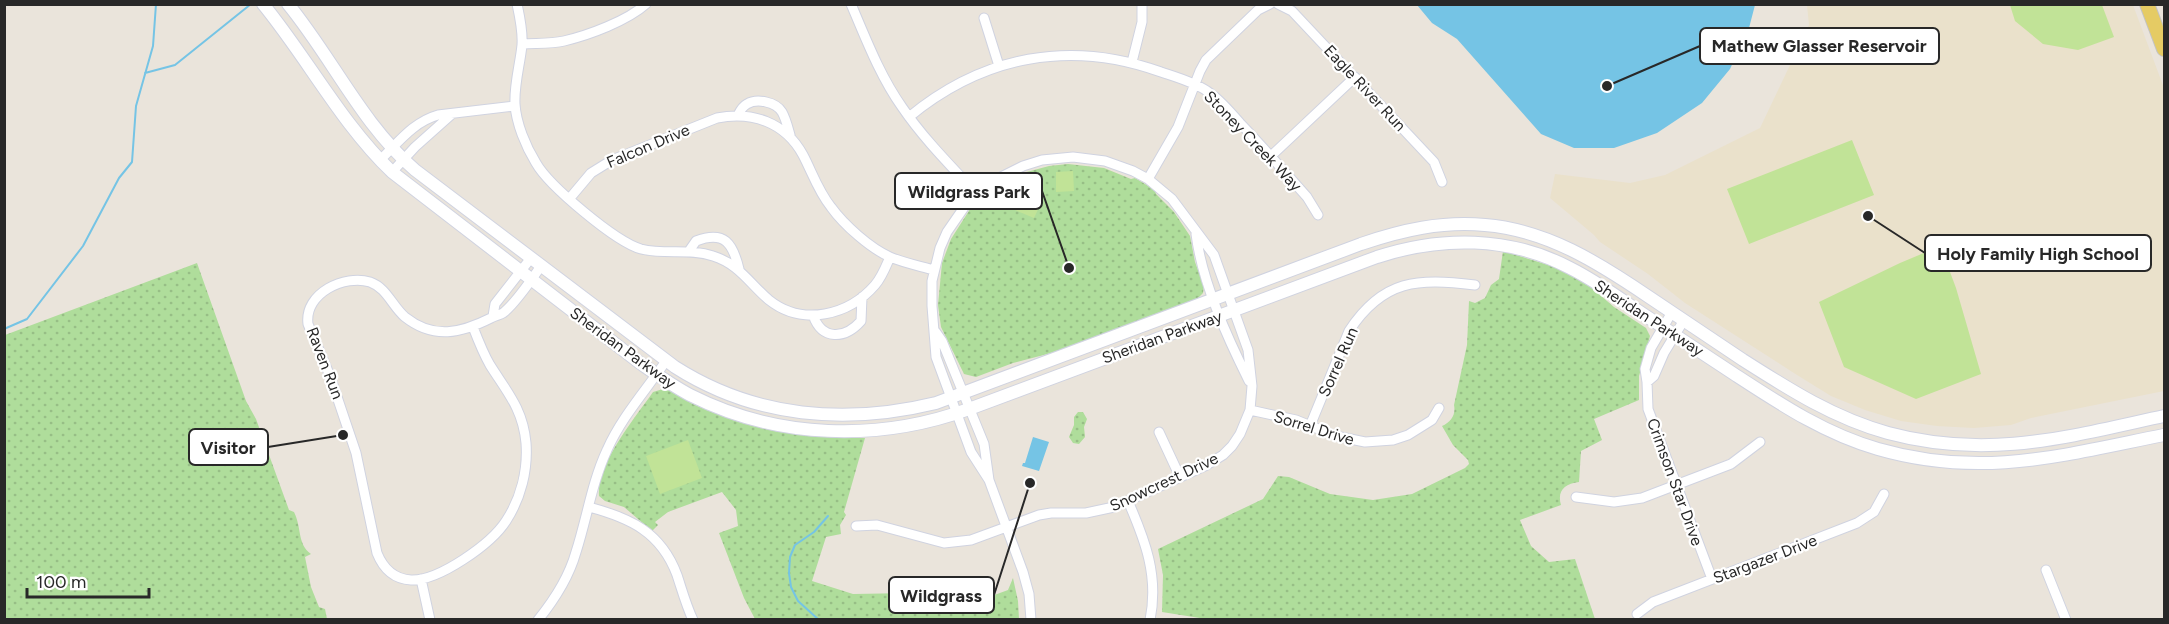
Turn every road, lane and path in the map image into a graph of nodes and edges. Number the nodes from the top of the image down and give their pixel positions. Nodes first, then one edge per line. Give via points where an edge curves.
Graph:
1 (263, 4) edge
2 (288, 4) edge
3 (517, 4) edge
4 (646, 4) edge
5 (850, 4) edge
6 (1142, 4) edge
7 (1270, 4) edge
8 (1278, 4) edge
9 (2148, 4) edge
10 (984, 18) dead end
11 (522, 44) junction
12 (2164, 49) edge
13 (1132, 62) junction
14 (999, 66) junction
15 (1355, 77) junction
16 (1194, 84) junction
17 (515, 106) junction
18 (452, 114) junction
19 (738, 115) junction
20 (909, 117) junction
21 (790, 135) junction
22 (392, 148) junction
23 (1271, 156) junction
24 (403, 159) junction
25 (380, 160) junction
26 (392, 172) junction
27 (1148, 179) junction
28 (1442, 182) dead end
29 (977, 194) junction
30 (570, 198) junction
31 (1318, 214) dead end
32 (1196, 231) junction
33 (689, 251) junction
34 (890, 257) junction
35 (531, 258) junction
36 (541, 266) junction
37 (739, 269) junction
38 (934, 270) junction
39 (520, 272) junction
40 (531, 280) junction
41 (1475, 285) dead end
42 (1227, 294) junction
43 (862, 297) junction
44 (1214, 299) junction
45 (1233, 311) junction
46 (1672, 312) junction
47 (813, 315) junction
48 (1221, 315) junction
49 (492, 316) junction
50 (1684, 320) junction
51 (473, 327) junction
52 (1662, 327) junction
53 (1675, 336) junction
54 (666, 361) junction
55 (657, 374) junction
56 (1647, 382) junction
57 (1252, 386) junction
58 (957, 396) junction
59 (1439, 408) dead end
60 (1250, 410) junction
61 (963, 411) junction
62 (2164, 417) edge
63 (1310, 426) junction
64 (1159, 432) dead end
65 (2164, 435) edge
66 (1760, 442) dead end
67 (1180, 477) junction
68 (989, 480) junction
69 (1676, 486) junction
70 (1884, 494) dead end
71 (1576, 497) dead end
72 (1128, 501) junction
73 (589, 507) junction
74 (856, 526) dead end
75 (1007, 527) junction
76 (2046, 570) dead end
77 (421, 579) junction
78 (1712, 579) junction
79 (1637, 614) dead end
80 (430, 620) edge
81 (538, 620) edge
82 (693, 620) edge
83 (1031, 620) edge
84 (1150, 620) edge
85 (2066, 620) edge

1 - 25 main road, Sheridan Parkway
2 - 22 main road, Sheridan Parkway via 370,124
3 - 11 street
4 - 11 street via 635,14 581,36
5 - 20 street via 888,84
6 - 13 street via 1142,22
7 - 16 street via 1258,10 1214,51
8 - 15 street, Eagle River Run via 1292,11
9 - 12 main road
10 - 14 street
11 - 17 street
13 - 14 street, Stoney Creek Way via 1064,55
13 - 16 street, Stoney Creek Way
14 - 20 street, Stoney Creek Way via 958,83
15 - 23 street
15 - 28 street, Eagle River Run via 1434,162
16 - 23 street, Stoney Creek Way via 1215,97
16 - 27 street via 1174,135
17 - 18 street
17 - 30 street via 537,165
18 - 22 street via 427,118
18 - 24 street
19 - 21 street, Falcon Drive via 775,124
19 - 21 street, Falcon Drive via 751,102 770,103 783,113
19 - 30 street, Falcon Drive via 717,118 612,160 591,173
20 - 29 street
21 - 34 street, Falcon Drive via 830,207 854,233
22 - 24 main road, Sheridan Parkway
22 - 25 street
23 - 31 street, Stoney Creek Way
24 - 26 street
24 - 35 main road, Sheridan Parkway
25 - 26 main road, Sheridan Parkway
26 - 39 main road, Sheridan Parkway
27 - 29 street, Snowcrest Drive via 1105,161 1059,157 1010,171
27 - 32 street, Snowcrest Drive via 1172,199
29 - 38 street, Snowcrest Drive via 947,232
30 - 33 street via 640,249
32 - 42 street, Snowcrest Drive via 1214,255
32 - 44 street via 1199,258
33 - 37 street via 729,261
33 - 37 street via 696,240 720,238 733,248
34 - 38 street, Falcon Drive
34 - 43 street via 876,284
35 - 36 main road, Sheridan Parkway
35 - 39 street
36 - 40 street, Raven Run
36 - 54 main road, Sheridan Parkway
37 - 47 street via 784,310
38 - 58 street, Snowcrest Drive via 935,331 942,341
39 - 40 main road, Sheridan Parkway
39 - 49 street via 495,304
40 - 49 street, Raven Run via 503,313
40 - 55 main road, Sheridan Parkway
41 - 63 street, Sorrel Run via 1426,281 1400,287 1377,300 1349,331
42 - 44 main road, Sheridan Parkway
42 - 45 street, Snowcrest Drive
42 - 46 main road, Sheridan Parkway via 1389,234 1426,226 1471,224 1525,232 1571,249
43 - 47 street via 831,314
43 - 47 street via 861,321 847,333 829,333 820,328
44 - 48 street
44 - 58 main road, Sheridan Parkway
45 - 48 main road, Sheridan Parkway
45 - 52 main road, Sheridan Parkway via 1395,251 1426,244 1469,242 1521,249 1556,261
45 - 57 street, Snowcrest Drive via 1248,350
46 - 50 main road, Sheridan Parkway
46 - 52 street, Crimson Star Drive
48 - 57 street
48 - 61 main road, Sheridan Parkway
49 - 51 street, Raven Run
50 - 53 street
50 - 62 main road, Sheridan Parkway via 1819,407 1916,440 1975,447 2018,445
51 - 77 street via 520,415 526,443 525,475 516,503 492,537 456,564
51 - 77 street, Raven Run via 451,332 423,328 404,315 383,290 363,280 345,282 321,292 308,309 308,324 356,453 377,554 397,577
52 - 53 main road, Sheridan Parkway
52 - 56 street, Crimson Star Drive via 1645,369
53 - 56 street
53 - 65 main road, Sheridan Parkway via 1786,409 1862,444 1906,456 1962,464 2024,462
54 - 55 street
54 - 58 main road, Sheridan Parkway via 704,384 732,395 799,413 878,414
55 - 61 main road, Sheridan Parkway via 730,412 789,427 834,432 879,430
55 - 73 street via 607,449
56 - 69 street, Crimson Star Drive via 1648,409
57 - 60 street, Snowcrest Drive
58 - 61 street
59 - 63 street, Sorrel Drive via 1421,428 1393,440 1350,440
60 - 63 street, Sorrel Drive
60 - 67 street, Snowcrest Drive via 1240,434 1223,454
61 - 68 street via 971,452
61 - 68 street via 984,444
64 - 67 street
66 - 69 street via 1731,464
67 - 72 street, Snowcrest Drive
68 - 75 street
69 - 71 street via 1629,501
69 - 78 street, Crimson Star Drive
70 - 78 street, Stargazer Drive via 1874,512 1857,523
72 - 75 street, Snowcrest Drive via 1101,511 1039,515
72 - 84 street via 1152,568
73 - 81 street via 569,571
73 - 82 street via 632,521 655,539 672,562
74 - 75 street, Snowcrest Drive via 877,525 944,543 970,540
75 - 83 street via 1029,594
76 - 85 street
77 - 80 street
78 - 79 street, Stargazer Drive via 1653,603

